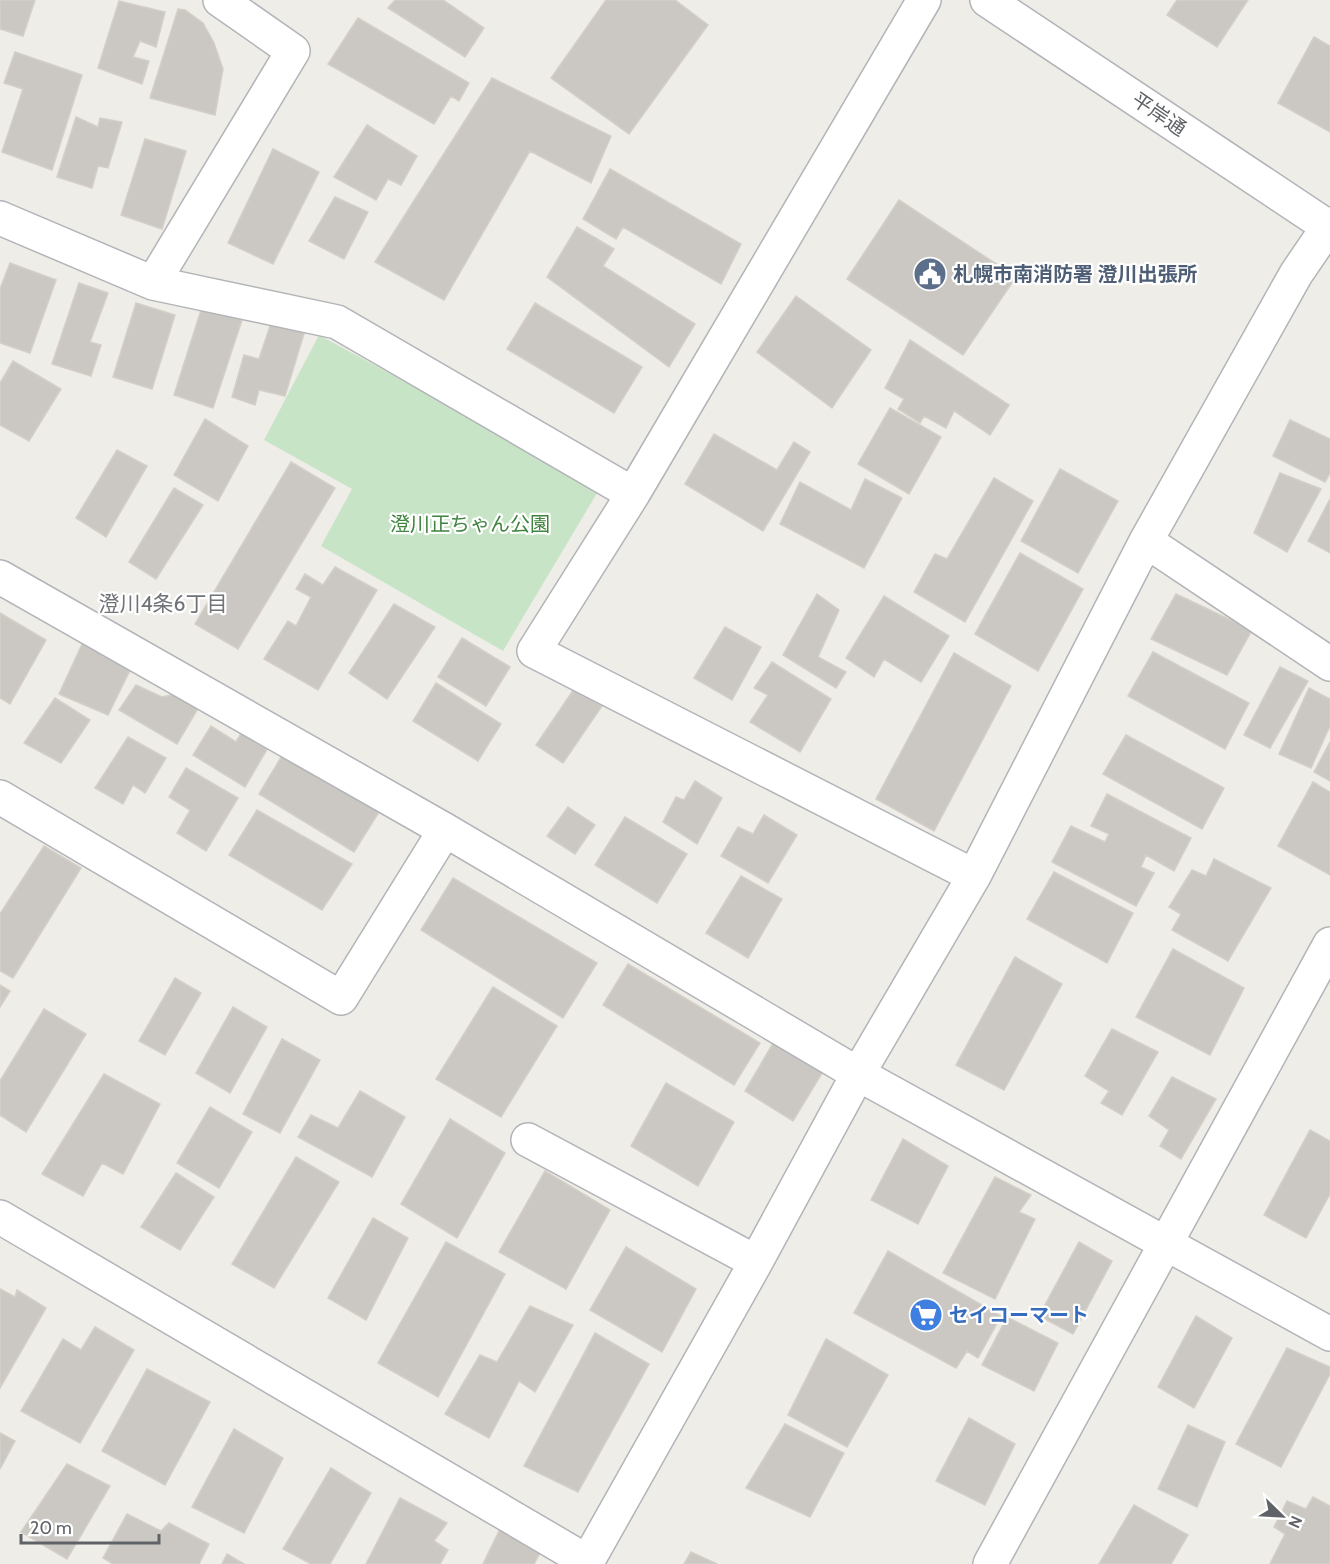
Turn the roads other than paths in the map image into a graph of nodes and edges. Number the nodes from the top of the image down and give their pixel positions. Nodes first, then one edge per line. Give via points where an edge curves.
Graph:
1 (220, 0) edge
2 (924, 0) edge
3 (987, 0) edge
4 (0, 218) edge
5 (1329, 226) edge
6 (153, 283) junction
7 (633, 494) junction
8 (1146, 541) junction
9 (0, 577) edge
10 (1330, 664) edge
11 (0, 797) edge
12 (445, 830) junction
13 (974, 876) junction
14 (1330, 944) edge
15 (858, 1074) junction
16 (528, 1140) dead end
17 (0, 1217) edge
18 (1166, 1244) junction
19 (756, 1262) junction
20 (1330, 1334) edge
21 (587, 1563) edge
22 (990, 1564) edge

1 - 6 street via 293,51
2 - 7 street
3 - 5 street, 平岸通
4 - 6 street
5 - 8 street via 1296,274
6 - 7 street via 337,322
7 - 13 street via 534,651
8 - 10 street
8 - 13 street
9 - 12 street
11 - 12 street via 341,998
12 - 15 street
13 - 15 street
14 - 18 street
15 - 18 street
15 - 19 street
16 - 19 street
17 - 21 street
18 - 20 street
18 - 22 street
19 - 21 street

